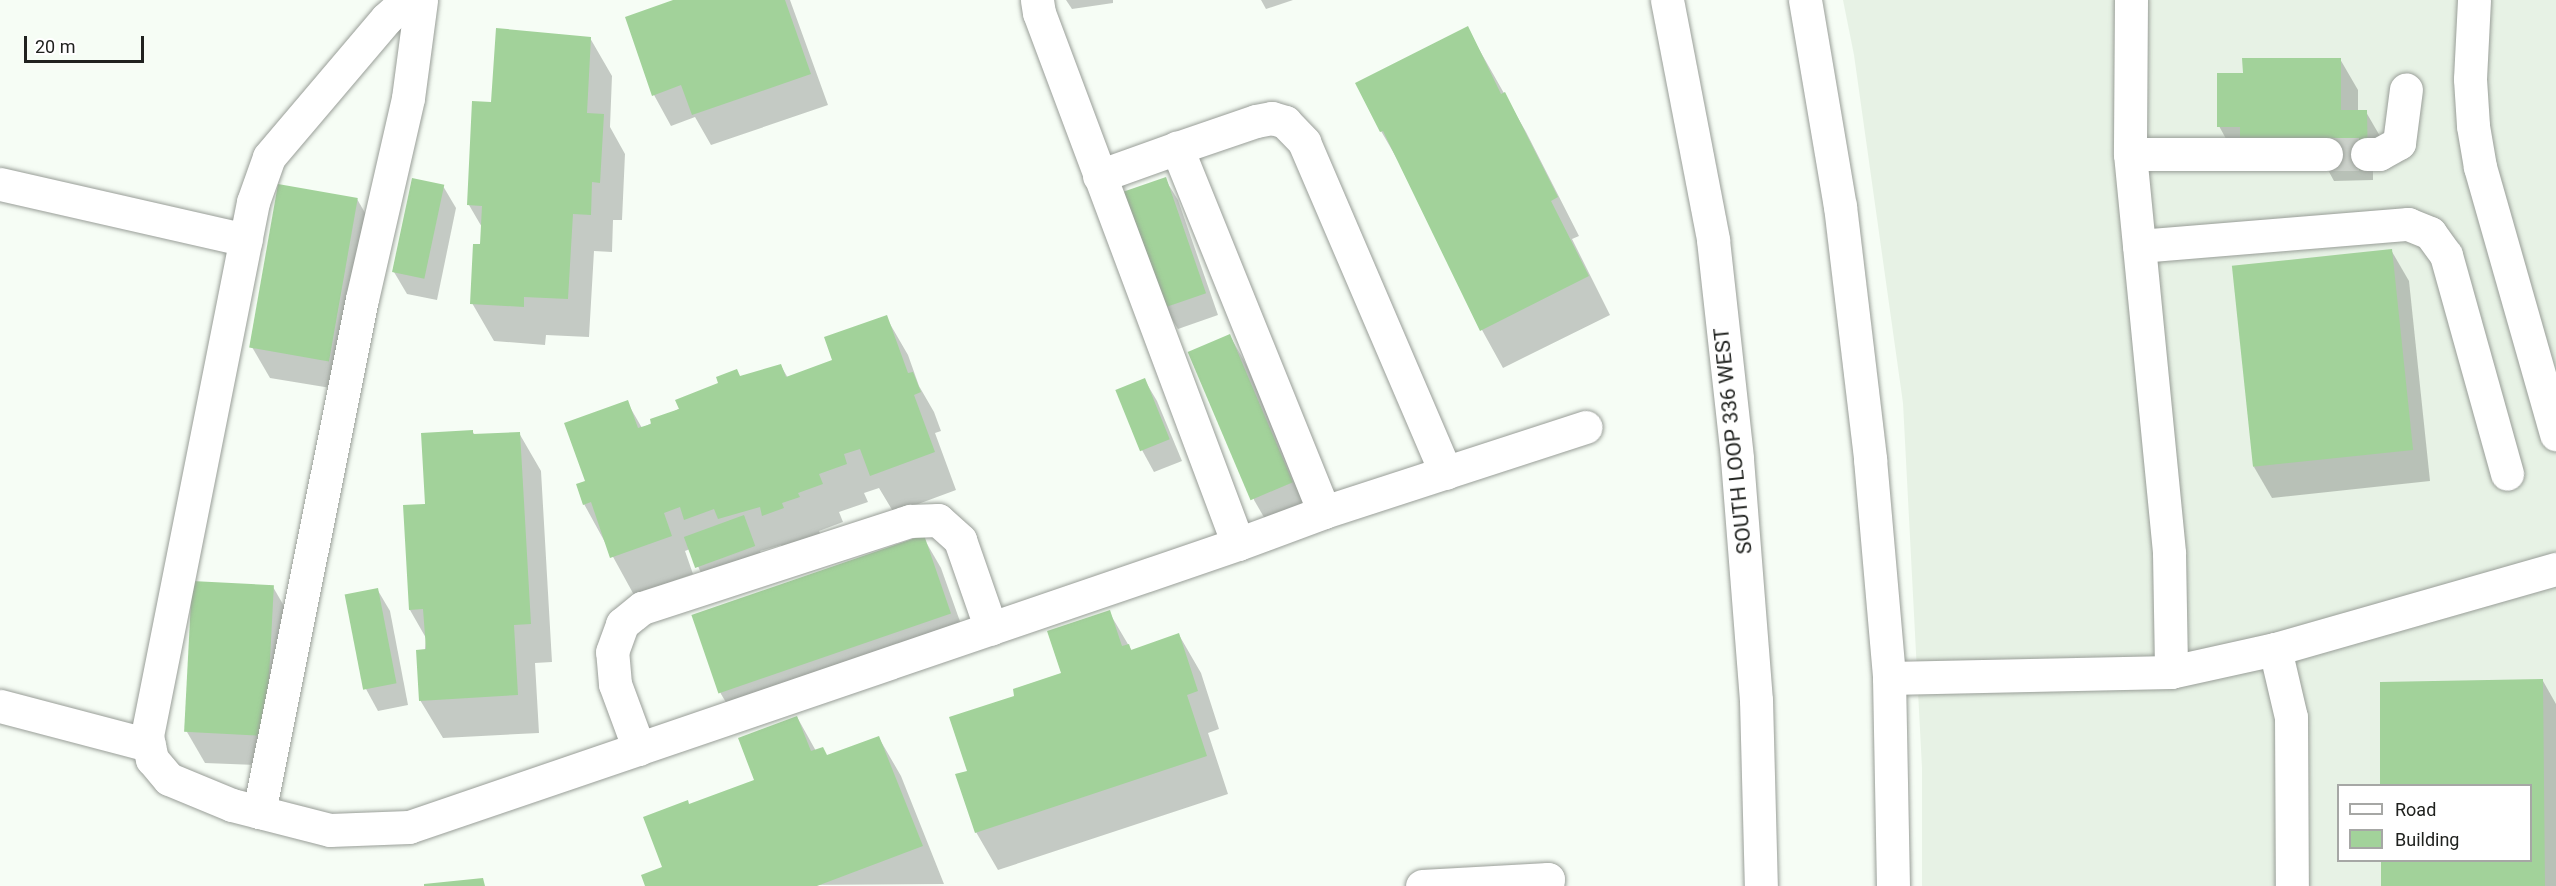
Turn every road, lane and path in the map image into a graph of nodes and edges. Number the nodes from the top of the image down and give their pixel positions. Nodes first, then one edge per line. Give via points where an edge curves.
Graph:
1 (407, 0) edge
2 (421, 0) edge
3 (1037, 0) edge
4 (1667, 0) edge
5 (1805, 0) edge
6 (2131, 0) edge
7 (2474, 0) edge
8 (2406, 89) dead end
9 (1177, 148) junction
10 (2130, 154) junction
11 (2326, 154) tunnel mouth
12 (2367, 154) tunnel mouth
13 (1099, 176) junction
14 (0, 184) edge
15 (246, 240) junction
16 (2139, 246) junction
17 (1586, 427) dead end
18 (2556, 434) edge
19 (1446, 473) junction
20 (2507, 474) dead end
21 (1324, 512) junction
22 (1238, 544) junction
23 (2556, 569) edge
24 (991, 629) junction
25 (2276, 649) junction
26 (2171, 672) junction
27 (1889, 678) junction
28 (0, 706) edge
29 (149, 745) junction
30 (639, 748) junction
31 (259, 812) junction
32 (1422, 886) edge
33 (1547, 886) edge
34 (1761, 886) edge
35 (1893, 886) edge
36 (2292, 886) edge

1 - 15 main road via 386,19 269,157 253,202
2 - 31 main road via 408,98 362,299
3 - 13 main road
4 - 34 main road, SOUTH LOOP 336 WEST via 1713,240 1736,447 1756,700
5 - 27 main road via 1840,206 1870,459
6 - 10 main road
7 - 18 main road via 2470,79 2480,167
8 - 12 main road via 2399,143 2379,154
9 - 13 main road
9 - 19 main road via 1272,118 1285,122 1304,142
9 - 21 main road
10 - 11 main road
10 - 16 main road
13 - 22 main road
14 - 15 main road
15 - 29 main road via 149,725
16 - 20 main road via 2408,224 2430,233 2446,255
16 - 26 main road via 2169,553
17 - 19 main road
19 - 21 main road
21 - 22 main road
22 - 24 main road
23 - 25 main road
24 - 30 main road
24 - 30 main road via 960,540 938,520 910,521 642,608 622,624 612,652 615,684
25 - 26 main road
25 - 36 main road via 2290,717
26 - 27 main road
27 - 35 main road
28 - 29 main road
29 - 31 main road via 152,759 169,778
30 - 31 main road via 409,827 330,830
32 - 33 main road via 1548,879

